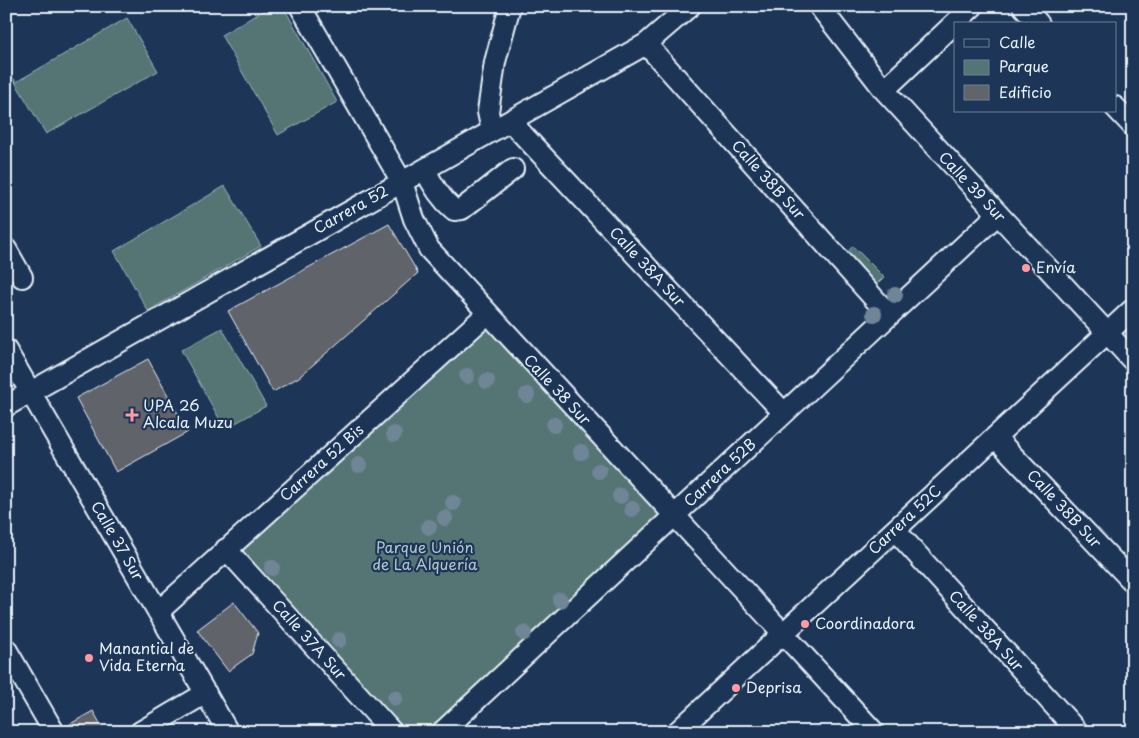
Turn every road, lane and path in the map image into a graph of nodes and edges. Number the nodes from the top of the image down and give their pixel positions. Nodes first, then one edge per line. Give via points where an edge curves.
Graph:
1 (300, 6) edge
2 (510, 6) edge
3 (690, 6) edge
4 (819, 6) edge
5 (973, 6) edge
6 (1023, 6) edge
7 (956, 22) edge
8 (1037, 22) edge
9 (954, 24) edge
10 (646, 44) junction
11 (884, 90) junction
12 (1116, 108) edge
13 (510, 121) junction
14 (1133, 126) edge
15 (492, 131) junction
16 (425, 169) junction
17 (514, 169) dead end
18 (402, 182) junction
19 (998, 214) junction
20 (6, 249) edge
21 (22, 277) dead end
22 (1133, 309) edge
23 (487, 314) junction
24 (889, 315) junction
25 (1106, 333) junction
26 (6, 350) edge
27 (1133, 361) edge
28 (30, 391) junction
29 (6, 406) edge
30 (784, 413) junction
31 (995, 437) junction
32 (674, 515) junction
33 (895, 530) junction
34 (226, 549) junction
35 (1133, 582) edge
36 (158, 612) junction
37 (784, 634) junction
38 (6, 649) edge
39 (206, 693) junction
40 (54, 732) edge
41 (140, 732) edge
42 (228, 732) edge
43 (392, 732) edge
44 (442, 732) edge
45 (677, 732) edge
46 (874, 732) edge
47 (1078, 732) edge

1 - 18 street, Calle 38 Sur
2 - 15 street via 495,62 488,112
3 - 10 street, Carrera 52
4 - 11 street, Calle 39 Sur
5 - 7 street
6 - 8 street
9 - 11 street
10 - 13 street, Carrera 52
10 - 24 street, Calle 38B Sur
11 - 19 street, Calle 39 Sur
12 - 14 street
13 - 15 street, Carrera 52
13 - 30 street, Calle 38A Sur
15 - 16 street, Carrera 52
16 - 17 street via 433,187 454,210 462,209
16 - 18 street, Carrera 52
18 - 23 street, Calle 38 Sur via 414,219 429,250
18 - 28 street, Carrera 52
19 - 24 street, Carrera 52B
19 - 25 street, Calle 39 Sur
20 - 21 street
22 - 25 street, Carrera 52C
23 - 32 street, Calle 38 Sur
23 - 34 street, Carrera 52 Bis
24 - 30 street, Carrera 52B
25 - 27 street, Calle 39 Sur
25 - 31 street, Carrera 52C
26 - 28 street, Calle 37 Sur
28 - 29 street, Carrera 52
28 - 36 street, Calle 37 Sur
30 - 32 street, Carrera 52B
31 - 33 street, Carrera 52C
31 - 35 street, Calle 38B Sur
32 - 37 street, Calle 38 Sur
32 - 44 street, Carrera 52B
33 - 37 street, Carrera 52C
33 - 47 street, Calle 38A Sur
34 - 36 street, Carrera 52 Bis
34 - 43 street, Calle 37A Sur
36 - 39 street, Calle 37 Sur
37 - 45 street, Carrera 52C
37 - 46 street, Calle 38 Sur
38 - 40 street
39 - 41 street
39 - 42 street, Calle 37 Sur

